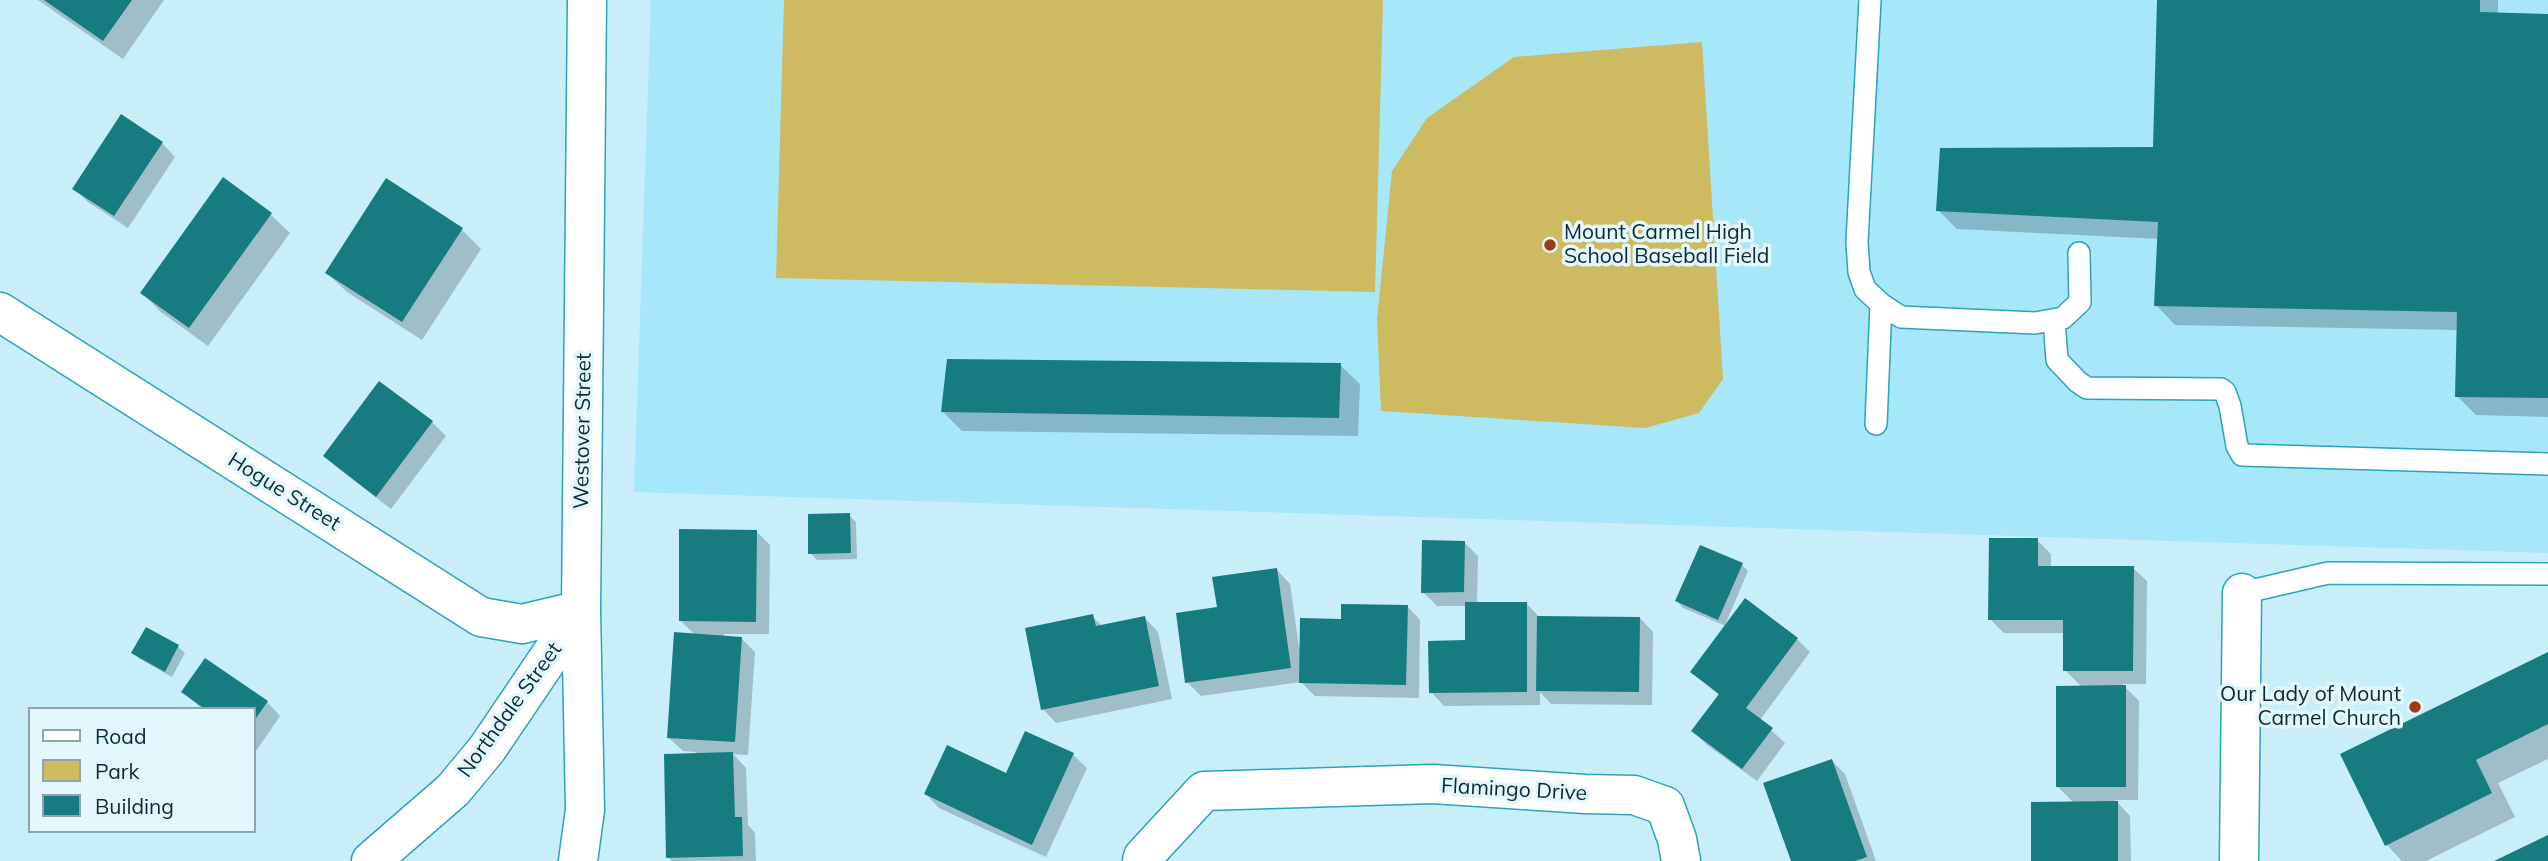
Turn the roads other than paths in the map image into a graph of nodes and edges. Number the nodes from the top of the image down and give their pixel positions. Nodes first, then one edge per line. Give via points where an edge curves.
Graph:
1 (587, 0) edge
2 (1870, 0) edge
3 (2080, 253) dead end
4 (1881, 304) junction
5 (0, 312) edge
6 (2054, 320) junction
7 (1876, 424) dead end
8 (2548, 464) edge
9 (2548, 573) edge
10 (2242, 593) joint
11 (581, 610) junction
12 (370, 861) edge
13 (578, 861) edge
14 (1142, 861) edge
15 (1681, 861) edge
16 (2239, 861) edge

1 - 11 street, Westover Street
2 - 4 lane via 1857,242 1865,289
3 - 6 lane via 2080,303
4 - 6 lane via 1901,317
4 - 7 lane
5 - 11 street, Hogue Street via 481,617 522,624
6 - 8 lane via 2057,360 2087,388 2221,389 2242,454
9 - 10 lane via 2328,573
10 - 16 street
11 - 12 street, Northdale Street via 453,790
11 - 13 street, Westover Street via 585,810
14 - 15 street, Flamingo Drive via 1204,791 1433,785 1634,795 1665,806

